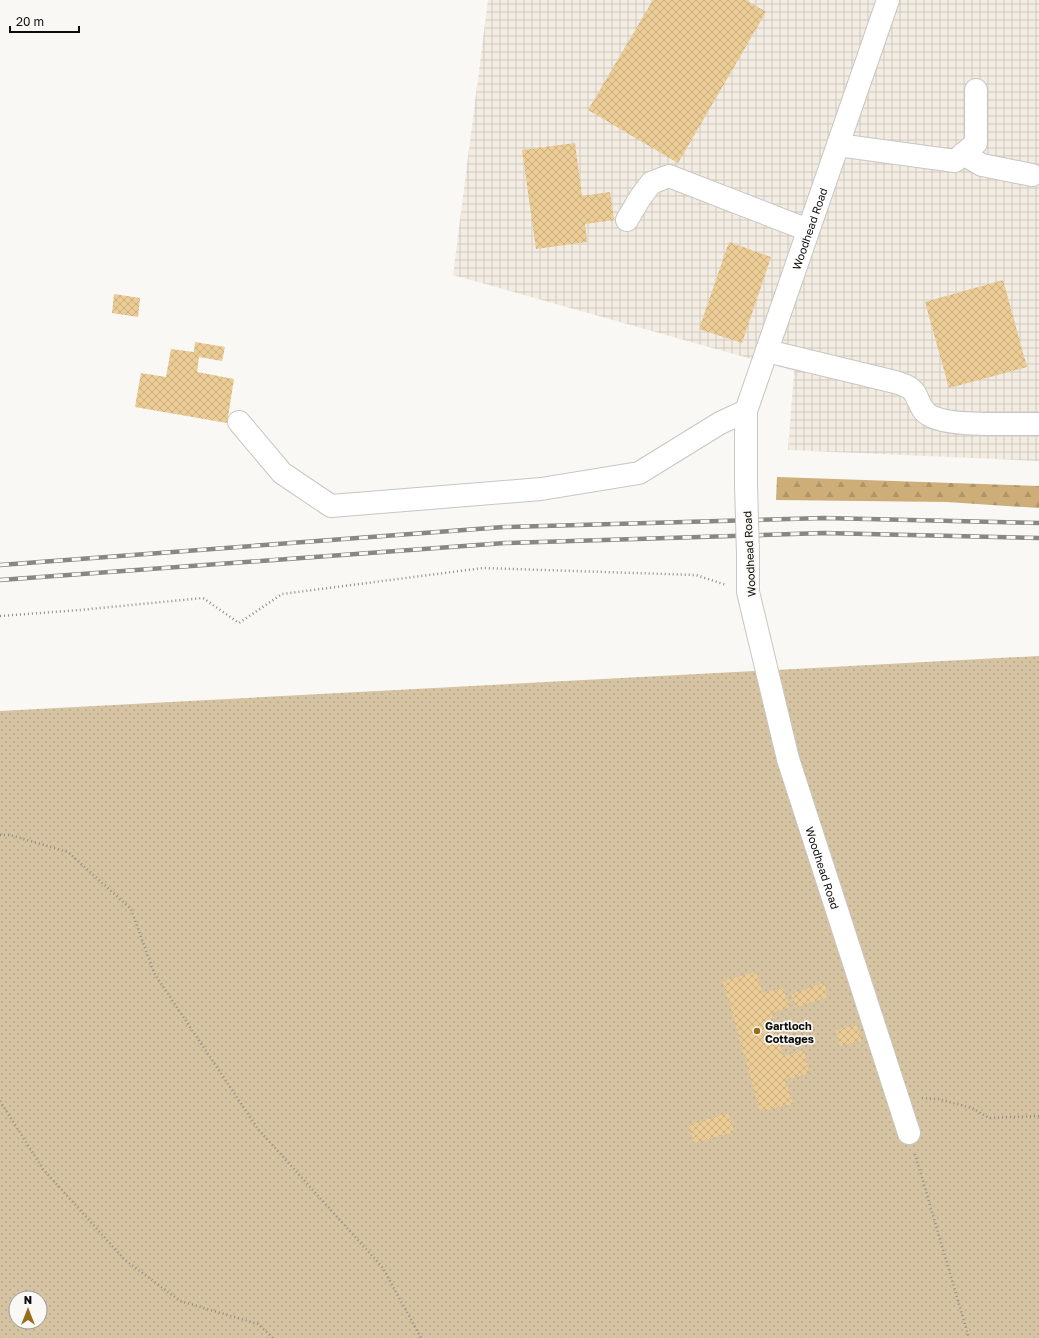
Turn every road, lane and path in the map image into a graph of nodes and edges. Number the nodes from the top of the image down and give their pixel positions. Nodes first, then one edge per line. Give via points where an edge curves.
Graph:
1 (888, 0) edge
2 (976, 90) dead end
3 (838, 144) junction
4 (963, 154) junction
5 (1032, 175) dead end
6 (627, 220) dead end
7 (808, 230) junction
8 (767, 351) junction
9 (746, 411) junction
10 (239, 422) dead end
11 (1039, 424) edge
12 (748, 592) junction
13 (0, 616) edge
14 (0, 835) edge
15 (898, 1098) junction
16 (0, 1101) edge
17 (1039, 1116) edge
18 (908, 1133) joint
19 (273, 1338) edge
20 (421, 1338) edge
21 (969, 1338) edge

1 - 3 street, Woodhead Road
2 - 4 street via 976,143
3 - 4 street via 955,161
3 - 7 street, Woodhead Road
4 - 5 street via 982,165
6 - 7 street via 651,183 669,176
7 - 8 street, Woodhead Road
8 - 9 street, Woodhead Road
8 - 11 street via 908,387 914,392 927,414 935,418 968,423
9 - 10 street via 720,423 640,472 541,489 331,506 282,472
9 - 12 street, Woodhead Road, bridge
12 - 13 path via 696,575 483,568 282,594 239,623 203,598
12 - 15 street, Woodhead Road via 788,759
14 - 20 path via 68,852 131,909 154,972 258,1129 383,1268
15 - 17 path via 938,1099 972,1108 989,1118
15 - 18 street, Woodhead Road
16 - 19 path via 43,1169 126,1260 180,1301 258,1324
18 - 21 path

